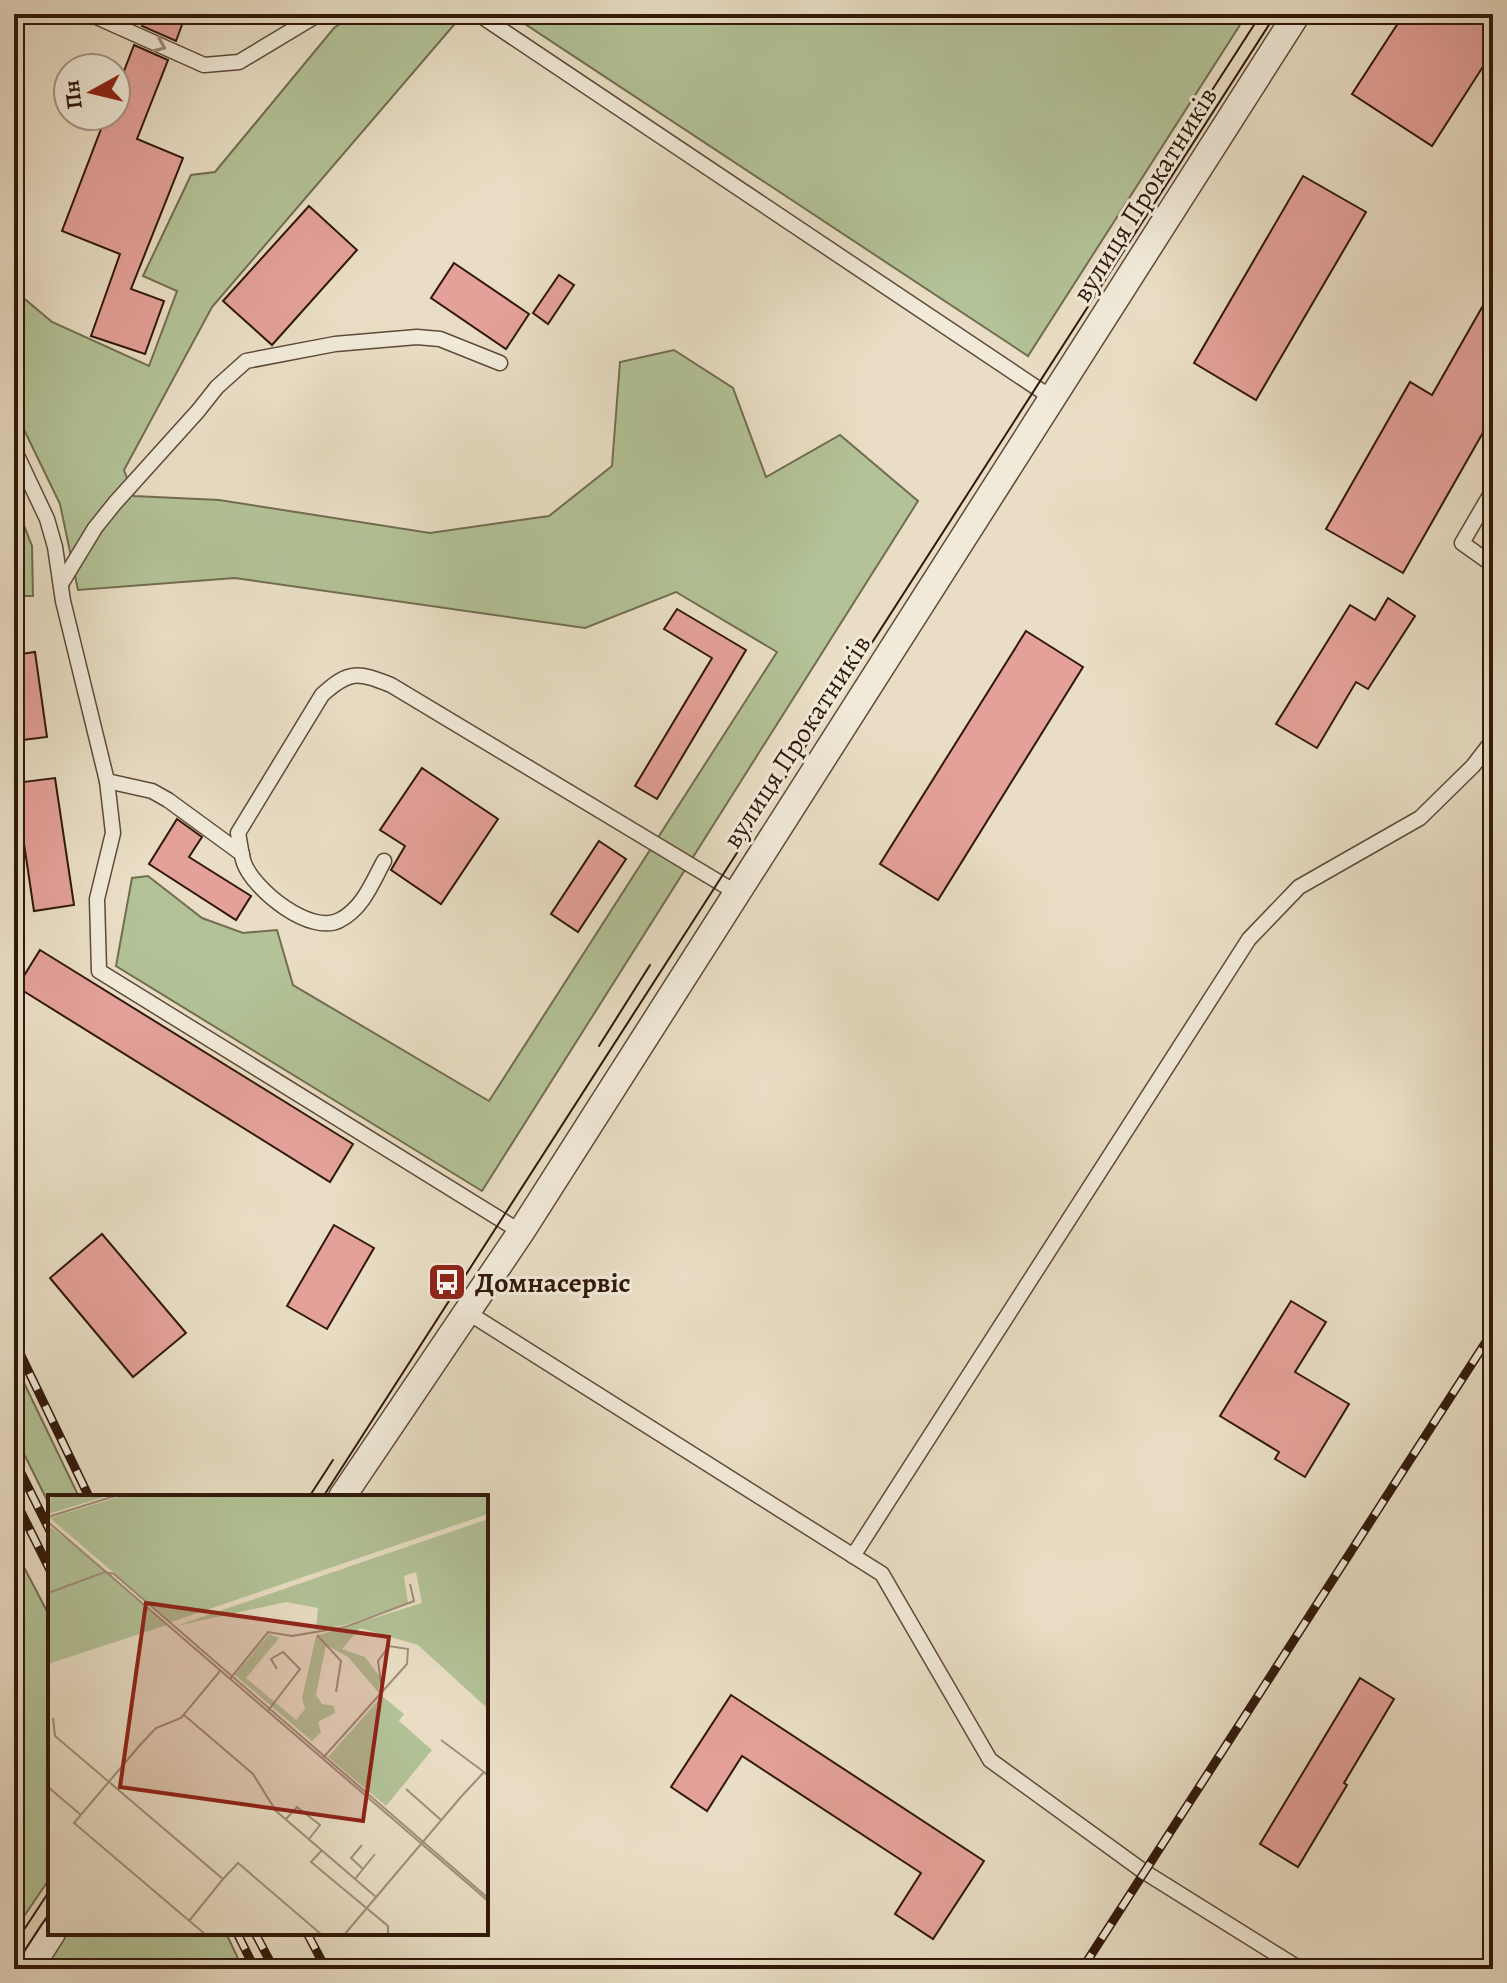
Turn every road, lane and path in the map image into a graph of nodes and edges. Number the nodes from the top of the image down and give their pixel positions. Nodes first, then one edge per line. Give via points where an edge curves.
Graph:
1 (90, 14) edge
2 (319, 14) edge
3 (478, 14) edge
4 (1297, 14) edge
5 (500, 363) dead end
6 (1052, 398) junction
7 (14, 449) edge
8 (1493, 490) edge
9 (1493, 565) edge
10 (61, 584) junction
11 (1493, 740) edge
12 (107, 781) junction
13 (242, 854) junction
14 (384, 861) dead end
15 (737, 893) junction
16 (521, 1232) junction
17 (467, 1312) junction
18 (343, 1495) edge
19 (853, 1556) junction
20 (51, 1935) edge
21 (29, 1969) edge
22 (1300, 1969) edge

1 -> 2 lane via 204,65 239,62
3 - 6 lane
4 - 6 street, вулиця Прокатників
5 - 10 lane via 440,339 417,337 335,344 246,361 115,503
6 - 15 street, вулиця Прокатників
7 - 10 lane via 47,519
8 - 9 lane via 1462,543
10 - 12 lane
11 - 19 lane via 1420,818 1299,887 1249,939
12 - 13 lane via 160,795
12 - 16 lane via 113,833 97,899 99,971
13 - 14 lane via 244,865 274,900 304,917 336,923 358,907
13 - 15 lane via 238,833 322,695 339,679 361,673 391,685
15 - 16 street, вулиця Прокатників
16 - 17 street, вулиця Прокатників
17 - 18 street, вулиця Прокатників
17 - 19 lane
19 - 22 lane via 882,1574 990,1760 1143,1871
20 - 21 street

